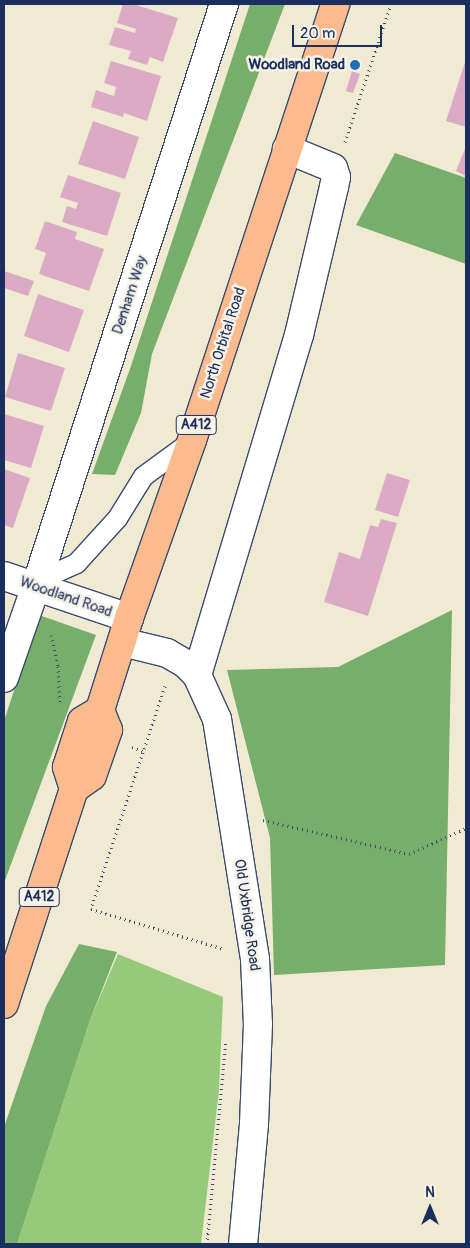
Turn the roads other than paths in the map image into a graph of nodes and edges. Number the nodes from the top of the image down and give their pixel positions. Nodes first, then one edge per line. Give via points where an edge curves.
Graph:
1 (224, 4) edge
2 (335, 4) edge
3 (287, 149) junction
4 (192, 440) junction
5 (4, 576) edge
6 (36, 586) junction
7 (125, 630) junction
8 (197, 675) junction
9 (4, 678) edge
10 (4, 1004) edge
11 (242, 1244) edge

1 - 6 street, Denham Way
2 - 3 main road, North Orbital Road / A412
3 - 4 main road, North Orbital Road / A412
3 - 8 street via 333,168 336,177 299,335
4 - 6 lane via 143,476 117,518 76,563
4 - 7 main road, North Orbital Road / A412
5 - 6 street, Woodland Road
6 - 7 street, Woodland Road
6 - 9 street, Denham Way
7 - 8 street, Old Uxbridge Road via 186,664
7 - 10 main road, North Orbital Road / A412 via 100,710 82,720 67,767 74,789
8 - 11 street, Old Uxbridge Road via 217,719 254,959 258,1024 254,1124

